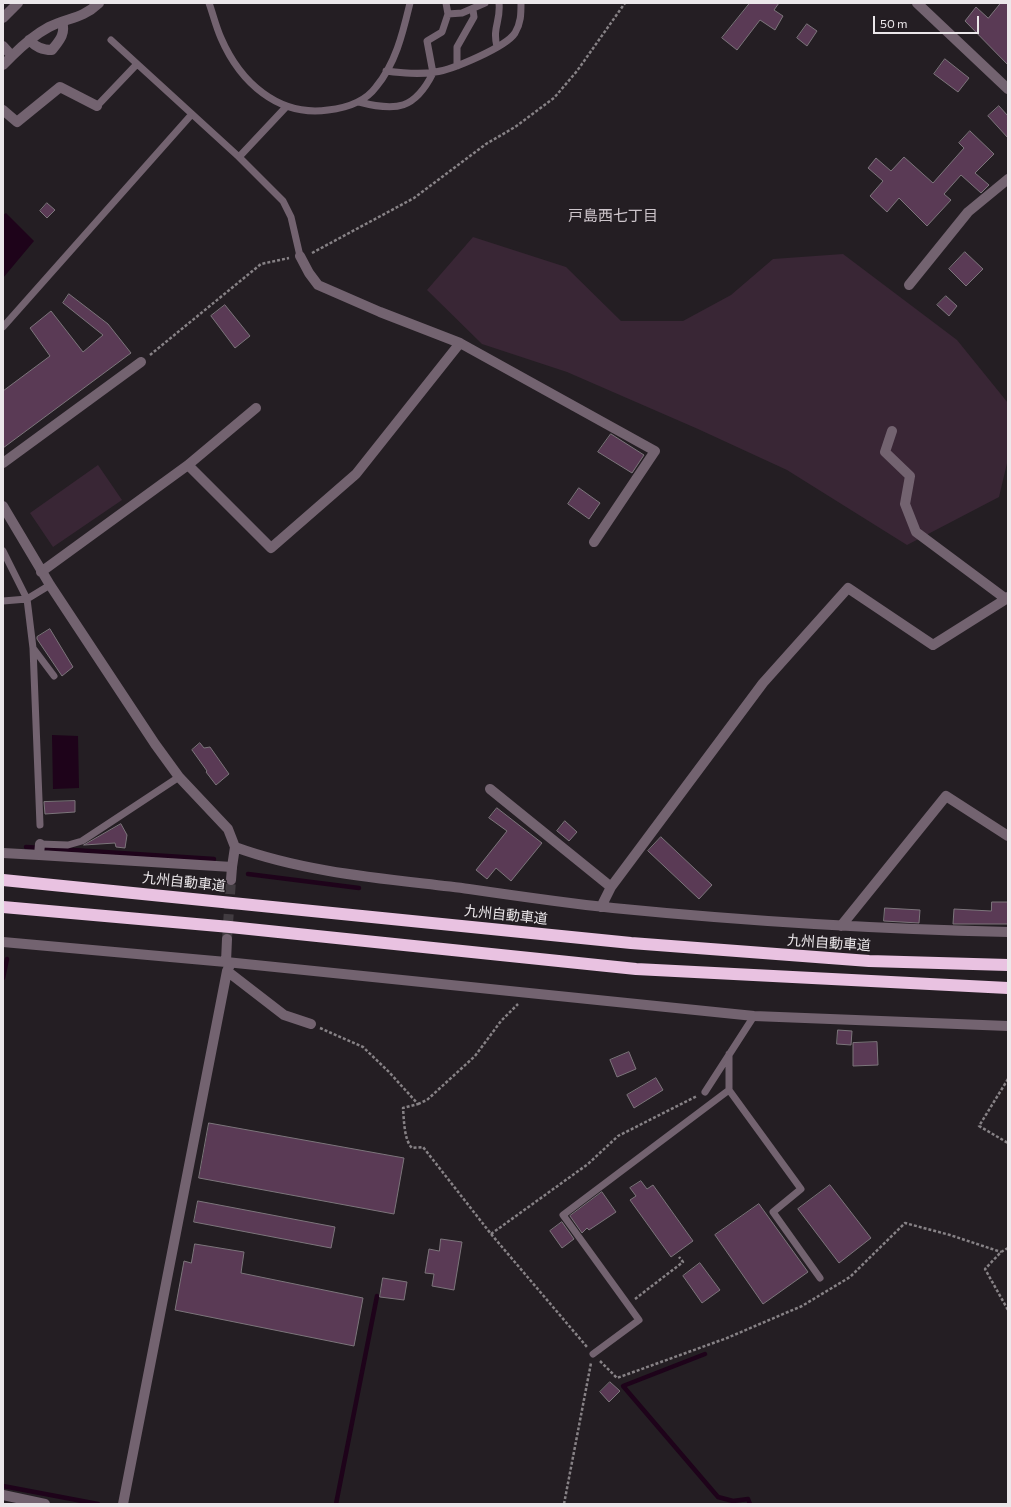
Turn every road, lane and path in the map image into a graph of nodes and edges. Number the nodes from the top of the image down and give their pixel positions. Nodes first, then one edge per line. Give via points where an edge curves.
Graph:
1 (18, 3) edge
2 (99, 3) edge
3 (209, 3) edge
4 (410, 3) edge
5 (446, 3) edge
6 (485, 3) edge
7 (499, 3) edge
8 (521, 3) edge
9 (625, 3) edge
10 (917, 3) edge
11 (475, 7) edge
12 (448, 14) junction
13 (3, 18) edge
14 (62, 22) junction
15 (29, 40) junction
16 (111, 40) dead end
17 (3, 46) edge
18 (497, 47) junction
19 (12, 56) junction
20 (137, 64) junction
21 (3, 65) edge
22 (457, 66) junction
23 (386, 71) junction
24 (433, 73) junction
25 (1008, 88) edge
26 (359, 102) junction
27 (97, 106) joint
28 (286, 107) junction
29 (3, 110) edge
30 (192, 114) junction
31 (239, 157) junction
32 (1008, 179) edge
33 (300, 256) junction
34 (909, 285) dead end
35 (3, 327) edge
36 (460, 343) junction
37 (142, 362) joint
38 (256, 408) dead end
39 (892, 431) dead end
40 (3, 463) edge
41 (188, 465) junction
42 (3, 506) edge
43 (594, 542) dead end
44 (3, 551) edge
45 (41, 572) junction
46 (50, 585) junction
47 (1007, 598) edge
48 (27, 600) junction
49 (3, 601) edge
50 (33, 648) junction
51 (54, 676) dead end
52 (179, 777) junction
53 (490, 789) dead end
54 (40, 825) dead end
55 (1008, 836) edge
56 (40, 844) joint
57 (235, 847) junction
58 (3, 852) edge
59 (39, 855) junction
60 (232, 866) junction
61 (3, 880) edge
62 (231, 880) tunnel mouth
63 (611, 887) junction
64 (3, 906) edge
65 (601, 907) junction
66 (841, 926) junction
67 (1008, 932) edge
68 (227, 939) tunnel mouth
69 (3, 942) edge
70 (228, 965) junction
71 (1008, 965) edge
72 (1008, 988) edge
73 (528, 994) junction
74 (754, 1016) junction
75 (311, 1024) joint
76 (1008, 1026) edge
77 (729, 1054) junction
78 (1008, 1079) edge
79 (729, 1090) junction
80 (705, 1092) joint
81 (418, 1104) junction
82 (1008, 1143) edge
83 (490, 1234) junction
84 (1008, 1248) edge
85 (1000, 1252) junction
86 (679, 1257) dead end
87 (820, 1278) dead end
88 (627, 1304) junction
89 (1008, 1310) edge
90 (593, 1354) junction
91 (3, 1496) edge
92 (45, 1504) edge
93 (123, 1504) edge
94 (564, 1504) edge

1 - 13 street
2 - 14 street via 80,17
3 - 28 lane via 221,38 241,73 267,97
4 - 23 lane via 396,55
5 - 12 lane
6 - 11 lane
7 - 18 lane via 500,11 494,35
8 - 18 lane via 522,16 514,34
9 - 33 path via 554,98 515,127 486,144 414,198 313,253
10 - 25 street
11 - 12 lane
11 - 22 lane via 474,17 457,47
12 - 24 lane via 442,32 427,41
14 - 15 street
14 - 15 street via 64,29 52,50 36,47
15 - 19 street
16 - 20 lane
17 - 19 street
18 - 22 lane
19 - 21 street
20 - 27 lane
20 - 30 lane
22 - 24 lane
23 - 24 lane
23 - 26 lane via 376,88
24 - 26 lane via 420,94 408,103 392,108
26 - 28 lane via 340,109 311,112
27 - 29 street via 60,87 17,122
28 - 31 lane
30 - 31 lane
30 - 35 lane
31 - 33 lane via 283,201 291,217
32 - 34 street via 968,212
33 - 36 street via 318,285
33 - 37 path via 261,264
36 - 41 street via 356,474 271,548
36 - 43 street via 655,451
37 - 40 street
38 - 41 street
39 - 47 street via 885,452 910,476 904,504 916,532
41 - 45 street
42 - 45 street
44 - 48 lane
45 - 46 street
46 - 48 lane
46 - 52 street
47 - 63 street via 933,645 848,588 763,683
48 - 49 lane
48 - 50 lane
50 - 51 lane
50 - 54 lane
52 - 56 lane via 82,841 68,845
52 - 57 street via 228,829
53 - 63 street
55 - 66 street via 946,796
56 - 59 street
57 - 60 street
57 - 65 street via 259,856 333,871
58 - 59 street
59 - 60 street
60 - 62 street
61 - 71 highway, 九州自動車道 via 631,943 869,961
63 - 65 street
64 - 72 highway via 636,969
65 - 66 street
66 - 67 street
68 - 70 street
69 - 70 street
70 - 73 street
70 - 75 street via 284,1014
70 - 93 street
73 - 74 street
73 - 81 path via 501,1021 475,1056 427,1100
74 - 76 street
74 - 77 lane
75 - 81 path via 363,1047
77 - 79 lane
77 - 80 lane
78 - 82 path via 979,1126
79 - 87 lane via 801,1190 773,1212
79 - 88 lane via 563,1215
80 - 83 path via 618,1136 588,1164
81 - 83 path via 403,1108 408,1144 412,1148 423,1147
83 - 90 path
84 - 85 path
85 - 89 path via 985,1269
85 - 90 path via 905,1223 850,1277 802,1306 727,1338 617,1378
86 - 88 path via 683,1262
88 - 90 lane via 639,1320
90 - 94 path
91 - 92 street

